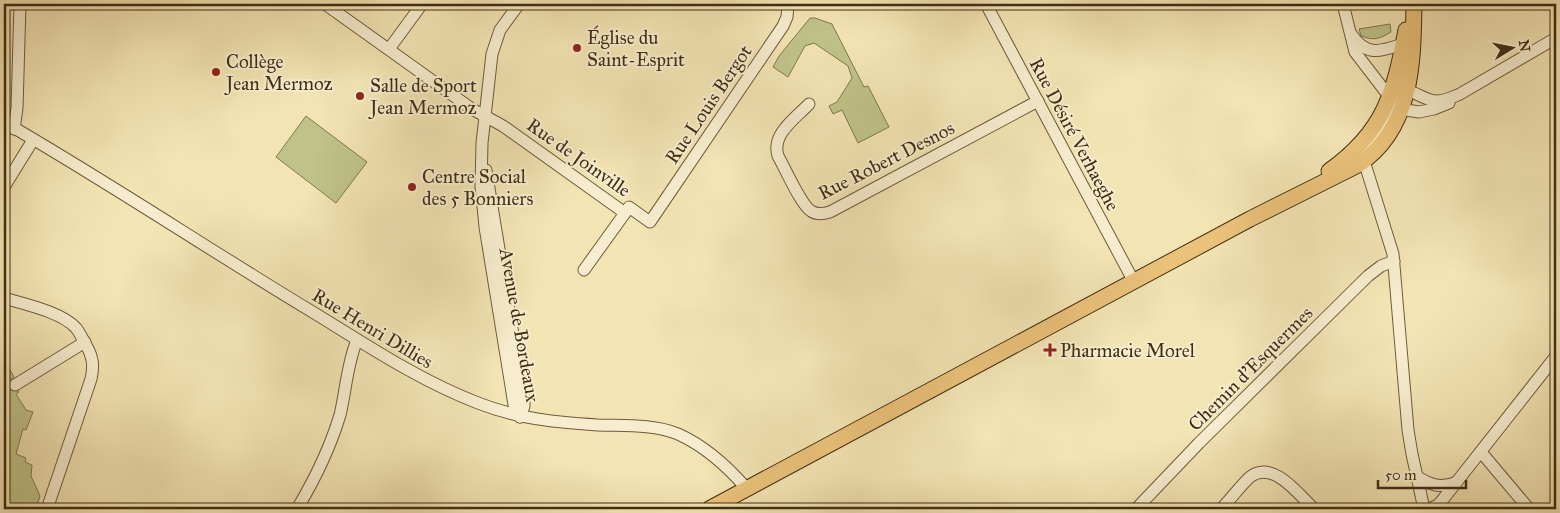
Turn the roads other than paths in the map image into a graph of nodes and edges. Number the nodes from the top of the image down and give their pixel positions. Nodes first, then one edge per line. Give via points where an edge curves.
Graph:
1 (20, 4) edge
2 (325, 4) edge
3 (422, 4) edge
4 (519, 4) edge
5 (788, 4) edge
6 (986, 4) edge
7 (1342, 4) edge
8 (1412, 4) edge
9 (1349, 29) junction
10 (1556, 38) edge
11 (1407, 40) junction
12 (389, 49) junction
13 (1460, 94) junction
14 (1399, 98) junction
15 (1038, 101) junction
16 (809, 104) dead end
17 (485, 116) junction
18 (4, 122) edge
19 (14, 128) junction
20 (33, 140) junction
21 (1349, 156) junction
22 (1364, 161) junction
23 (4, 187) edge
24 (1293, 196) junction
25 (625, 213) junction
26 (650, 222) joint
27 (1394, 261) junction
28 (584, 270) dead end
29 (1134, 282) junction
30 (4, 298) edge
31 (357, 340) junction
32 (85, 342) junction
33 (1556, 356) edge
34 (15, 385) dead end
35 (520, 417) junction
36 (1482, 452) junction
37 (1416, 476) junction
38 (1457, 482) junction
39 (747, 489) junction
40 (47, 509) edge
41 (298, 509) edge
42 (709, 509) edge
43 (1136, 509) edge
44 (1222, 509) edge
45 (1314, 509) edge
46 (1424, 509) edge
47 (1429, 509) edge
48 (1529, 509) edge

1 - 19 street
2 - 12 street, Rue de Joinville
3 - 12 street
4 - 17 street, Avenue de Bordeaux via 500,30 493,47
5 - 26 street, Rue Louis Bergot via 783,26
6 - 15 street, Rue Désiré Verhaeghe
7 - 9 street
8 - 11 main road
9 - 11 street via 1358,43 1370,50 1382,51
9 - 14 street via 1355,52
10 - 13 street
11 - 14 main road via 1395,84
12 - 17 street, Rue de Joinville
13 - 14 street via 1438,101 1422,97
13 - 14 street via 1449,103 1427,111 1412,112
14 - 21 main road
14 - 22 main road via 1379,148
15 - 16 street, Rue Robert Desnos via 822,214 810,211 804,204 776,148 782,131
15 - 29 street, Rue Désiré Verhaeghe
17 - 25 street, Rue de Joinville via 504,126
17 - 35 street, Avenue de Bordeaux via 482,143 524,401
18 - 19 street, Rue Henri Dillies
19 - 20 street, Rue Henri Dillies
20 - 23 street
20 - 31 street, Rue Henri Dillies
21 - 22 street
21 - 24 main road
22 - 24 main road
22 - 27 street
24 - 29 main road
25 - 26 street, Rue de Joinville via 629,207
25 - 28 street
27 - 37 street via 1407,415
27 - 43 street, Chemin d'Esquermes via 1368,276
29 - 39 main road
30 - 32 street via 61,317 76,328
31 - 35 street, Rue Henri Dillies via 440,388
31 - 41 street via 333,435 316,477
32 - 34 street
32 - 40 street via 93,369
33 - 36 street
35 - 39 street, Rue Henri Dillies via 673,432 706,450
36 - 38 street
36 - 48 street
37 - 38 street via 1426,483 1442,486
37 - 46 street
38 - 47 street via 1438,505
39 - 42 main road
44 - 45 street via 1250,477 1266,472 1277,475

